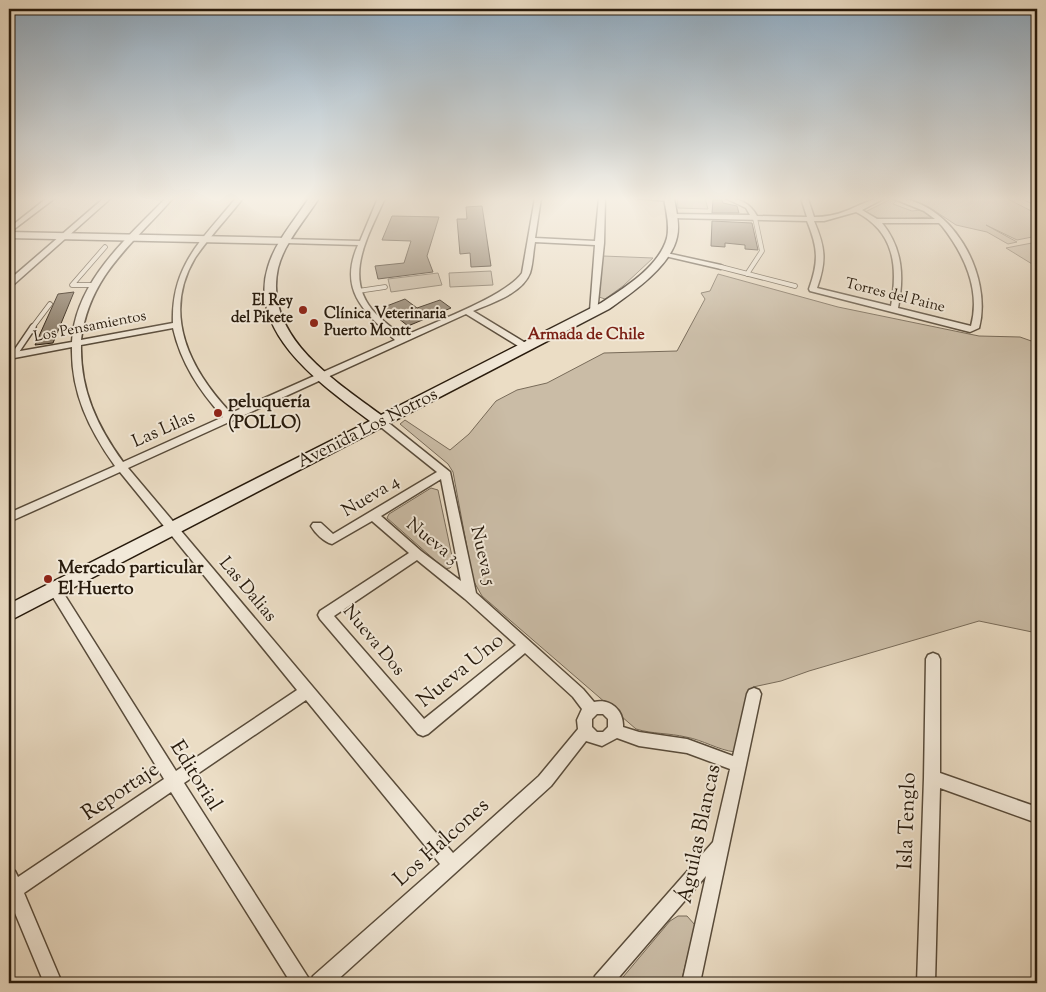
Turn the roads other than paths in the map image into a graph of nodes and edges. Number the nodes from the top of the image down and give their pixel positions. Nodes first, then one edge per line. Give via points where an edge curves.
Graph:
1 (54, 244) edge
2 (125, 244) edge
3 (203, 244) edge
4 (285, 244) edge
5 (362, 244) edge
6 (531, 244) edge
7 (600, 244) edge
8 (669, 244) edge
9 (761, 244) edge
10 (820, 244) edge
11 (891, 244) edge
12 (959, 244) edge
13 (105, 247) dead end
14 (665, 254) junction
15 (722, 267) joint
16 (747, 274) junction
17 (9, 284) edge
18 (94, 285) junction
19 (385, 286) dead end
20 (795, 286) dead end
21 (358, 290) junction
22 (50, 304) dead end
23 (894, 310) junction
24 (466, 311) junction
25 (594, 311) junction
26 (176, 325) junction
27 (401, 340) junction
28 (76, 344) junction
29 (526, 347) junction
30 (11, 356) edge
31 (323, 376) junction
32 (231, 419) junction
33 (381, 422) junction
34 (122, 468) junction
35 (445, 472) junction
36 (373, 516) junction
37 (12, 519) edge
38 (317, 526) dead end
39 (173, 529) junction
40 (416, 554) junction
41 (55, 590) junction
42 (470, 595) junction
43 (9, 613) edge
44 (525, 646) junction
45 (933, 659) dead end
46 (307, 691) junction
47 (754, 694) dead end
48 (591, 710) junction
49 (423, 729) joint
50 (586, 731) junction
51 (615, 731) junction
52 (738, 765) junction
53 (932, 778) junction
54 (174, 782) junction
55 (1037, 815) edge
56 (721, 846) junction
57 (451, 864) junction
58 (11, 887) edge
59 (53, 983) edge
60 (302, 983) edge
61 (320, 983) edge
62 (602, 983) edge
63 (691, 983) edge
64 (926, 983) edge

1 - 17 street
2 - 18 street, Las Dalias
3 - 26 street via 183,278
4 - 31 main road via 271,276 271,305 291,346
5 - 21 street via 355,266
6 - 24 street, Las Lilas via 522,280 495,298
7 - 25 street
8 - 14 main road
9 - 16 lane via 762,251
10 - 23 street, Torres del Paine via 820,272 813,289
11 - 23 street via 899,269
12 - 23 street, Torres del Paine via 974,277 978,322 975,328
13 - 18 lane via 72,286
14 - 15 street
14 - 25 main road, Avenida Los Notros via 630,287
15 - 16 lane
16 - 20 lane
18 - 28 street, Las Dalias via 82,313
19 - 21 lane
21 - 27 street via 372,315
22 - 30 lane
24 - 27 street, Las Lilas
24 - 29 street
25 - 29 main road, Avenida Los Notros
26 - 28 street, Los Pensamientos
26 - 32 street via 196,377
27 - 31 street, Las Lilas
28 - 30 street, Los Pensamientos
28 - 34 street, Las Dalias via 76,372 83,403 98,435
29 - 33 main road, Avenida Los Notros
31 - 32 street, Las Lilas
31 - 33 main road
32 - 34 street, Las Lilas
33 - 35 street
33 - 39 main road, Avenida Los Notros
34 - 37 street, Las Lilas
34 - 39 street, Las Dalias
35 - 36 street, Nueva 4
35 - 42 street, Nueva 5
36 - 38 street, Nueva 4 via 332,540
36 - 40 street, Nueva 3
39 - 41 main road, Avenida Los Notros
39 - 46 street, Las Dalias
40 - 42 street, Nueva 3
40 - 49 street, Nueva Dos via 325,615
41 - 43 main road, Avenida Los Notros
41 - 54 street, Editorial
42 - 44 street, Nueva 5
44 - 48 street, Nueva 5 via 578,693
44 - 49 street, Nueva Uno
45 - 53 street, Isla Tenglo
46 - 54 street, Reportaje
46 - 57 street, Las Dalias
47 - 52 street, Águilas Blancas
48 - 50 street via 585,717
48 - 51 street via 601,708 611,713 617,722
50 - 51 street via 596,738 607,738
50 - 57 street, Los Halcones via 545,781
51 - 52 street via 639,739 688,746
52 - 56 street, Águilas Blancas
53 - 55 street
53 - 64 street, Isla Tenglo
54 - 58 street, Reportaje
54 - 60 street, Editorial
56 - 62 street
56 - 63 street, Águilas Blancas
57 - 61 street, Los Halcones
58 - 59 street

